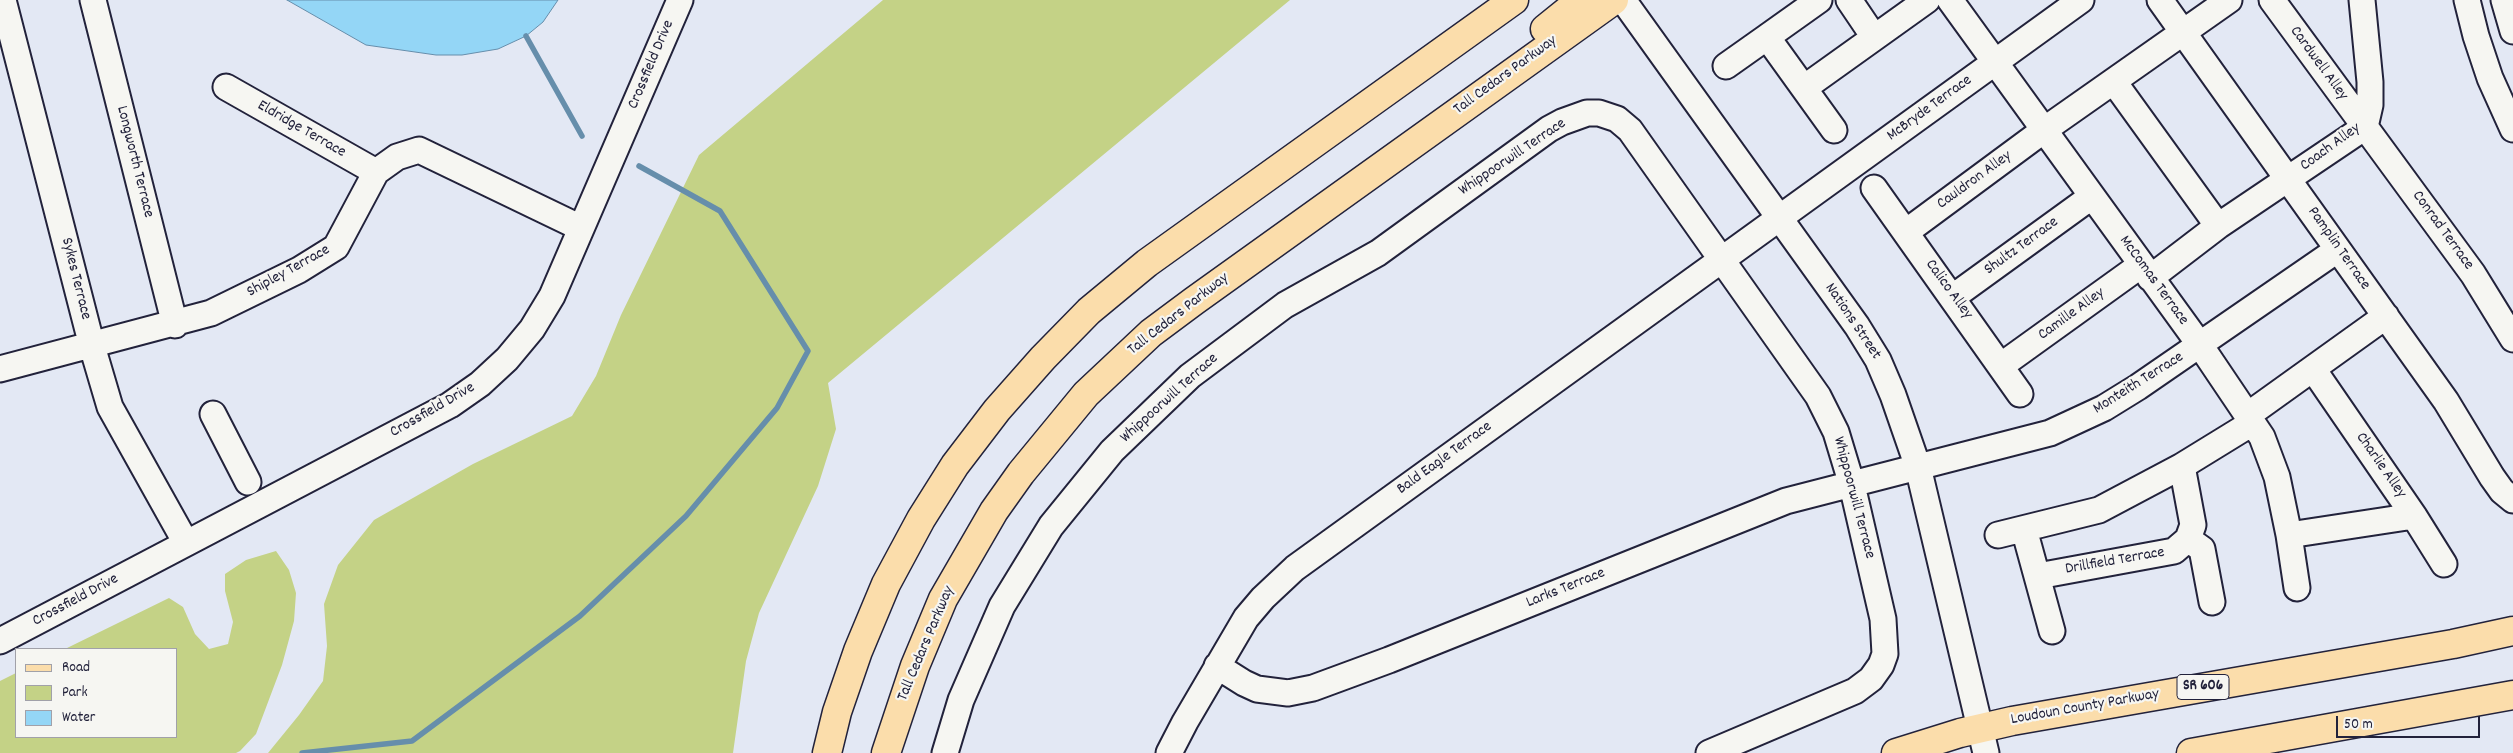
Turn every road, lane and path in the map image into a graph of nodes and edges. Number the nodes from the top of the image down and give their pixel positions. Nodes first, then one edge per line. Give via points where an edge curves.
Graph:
1 (3, 0) edge
2 (92, 0) edge
3 (680, 0) edge
4 (1514, 0) edge
5 (1576, 0) edge
6 (1614, 0) edge
7 (1623, 0) edge
8 (1819, 0) edge
9 (1849, 0) edge
10 (1927, 0) edge
11 (1950, 0) edge
12 (2081, 0) edge
13 (2160, 0) edge
14 (2230, 0) edge
15 (2272, 0) edge
16 (2362, 0) edge
17 (2467, 0) edge
18 (2504, 0) edge
19 (2513, 31) edge
20 (2183, 32) junction
21 (1767, 37) junction
22 (1874, 37) junction
23 (1995, 62) junction
24 (1726, 66) dead end
25 (1498, 82) junction
26 (2114, 82) junction
27 (226, 87) dead end
28 (1804, 88) junction
29 (2365, 127) junction
30 (2513, 129) edge
31 (1834, 130) dead end
32 (2044, 130) junction
33 (376, 172) junction
34 (2289, 178) junction
35 (1874, 188) dead end
36 (2091, 197) junction
37 (1778, 218) junction
38 (2218, 226) junction
39 (581, 228) junction
40 (1906, 232) junction
41 (2337, 250) junction
42 (1721, 260) junction
43 (2146, 272) junction
44 (1953, 297) junction
45 (2386, 316) junction
46 (175, 325) junction
47 (2513, 339) edge
48 (2200, 345) junction
49 (92, 346) junction
50 (2002, 365) junction
51 (0, 369) edge
52 (2313, 369) junction
53 (2020, 394) dead end
54 (212, 414) dead end
55 (2250, 419) junction
56 (2182, 466) junction
57 (1918, 467) junction
58 (248, 482) dead end
59 (1852, 485) junction
60 (2513, 500) edge
61 (2414, 516) junction
62 (2024, 529) junction
63 (1998, 535) dead end
64 (2290, 535) junction
65 (2188, 539) junction
66 (186, 543) junction
67 (2444, 564) dead end
68 (2038, 576) junction
69 (2297, 588) dead end
70 (2212, 602) dead end
71 (2052, 631) dead end
72 (2513, 631) edge
73 (0, 641) edge
74 (1217, 666) junction
75 (2513, 695) edge
76 (1983, 740) edge
77 (827, 753) edge
78 (886, 753) edge
79 (945, 753) edge
80 (1169, 753) edge
81 (1709, 753) edge
82 (1896, 753) edge
83 (2191, 753) edge

1 - 49 street, Sykes Terrace
2 - 46 street, Longworth Terrace
3 - 39 street, Crossfield Drive
4 - 77 main road via 1147,263 1089,311 1043,358 967,449 921,519 886,584 858,651
5 - 25 main road via 1561,17 1509,56
6 - 25 main road, Tall Cedars Parkway
7 - 37 street, Nations Street
8 - 21 street
9 - 22 street
10 - 22 street
11 - 23 street, McComas Terrace
12 - 23 street, McBryde Terrace
13 - 20 street, Pamplin Terrace
14 - 20 street
15 - 29 street, Cardwell Alley
16 - 29 street, Coach Alley via 2370,82 2370,105
17 - 30 street via 2490,78
18 - 19 street
20 - 26 street
20 - 34 street, Pamplin Terrace
21 - 24 street
21 - 28 street
22 - 28 street
23 - 32 street, McComas Terrace
23 - 37 street, McBryde Terrace
25 - 78 main road, Tall Cedars Parkway via 1186,306 1151,333 1086,394 1021,473 960,568 943,599 915,666
26 - 32 street
26 - 38 street
27 - 33 street, Eldridge Terrace
28 - 31 street
29 - 34 street, Coach Alley
29 - 47 street, Conrad Terrace via 2472,274
32 - 36 street, McComas Terrace
32 - 40 street, Cauldron Alley
33 - 39 street, Shipley Terrace via 397,157 419,150
33 - 46 street, Shipley Terrace via 336,247 299,270 211,313
34 - 38 street, Coach Alley
34 - 41 street, Pamplin Terrace
35 - 40 street, Calico Alley
36 - 43 street, McComas Terrace
36 - 44 street, Shultz Terrace
37 - 42 street, Bald Eagle Terrace
37 - 57 street, Nations Street via 1868,341 1893,395
38 - 43 street, Coach Alley
39 - 66 street, Crossfield Drive via 552,296 532,329 480,384 450,404
40 - 44 street, Calico Alley
41 - 45 street, Pamplin Terrace
41 - 48 street, Monteith Terrace
42 - 59 street, Whippoorwill Terrace via 1818,396 1836,432
42 - 74 street, Bald Eagle Terrace via 1295,568 1246,618
42 - 79 street, Whippoorwill Terrace via 1630,130 1617,119 1600,113 1587,113 1549,130 1378,253 1277,311 1190,376 1112,451 1051,526 1002,606 961,700
43 - 48 street, McComas Terrace
43 - 50 street, Camille Alley
44 - 50 street, Calico Alley
45 - 52 street
45 - 60 street, Pamplin Terrace via 2446,401 2492,477
46 - 49 street, Shipley Terrace
48 - 55 street, McComas Terrace
48 - 57 street, Monteith Terrace via 2138,387 2069,425 2050,433
49 - 51 street, Shipley Terrace
49 - 66 street, Sykes Terrace via 110,407
50 - 53 street, Calico Alley
52 - 55 street
52 - 61 street, Charlie Alley
54 - 58 street
55 - 56 street
55 - 64 street, McComas Terrace via 2272,461
56 - 62 street via 2099,510
56 - 65 street via 2193,525
57 - 59 street, Larks Terrace
57 - 76 street, Nations Street
59 - 74 street, Larks Terrace via 1786,501 1313,688 1288,693 1265,690 1244,683
59 - 81 street, Whippoorwill Terrace via 1885,632 1885,654 1881,665 1855,691
61 - 64 street
61 - 67 street, Charlie Alley
62 - 63 street
62 - 68 street
64 - 69 street, McComas Terrace
65 - 68 street, Drillfield Terrace via 2174,551
65 - 70 street via 2202,549
66 - 73 street, Crossfield Drive
68 - 71 street
72 - 76 main road, Loudoun County Parkway / SR 606
74 - 80 street, Bald Eagle Terrace
75 - 83 main road
76 - 82 main road, Loudoun County Parkway / SR 606

